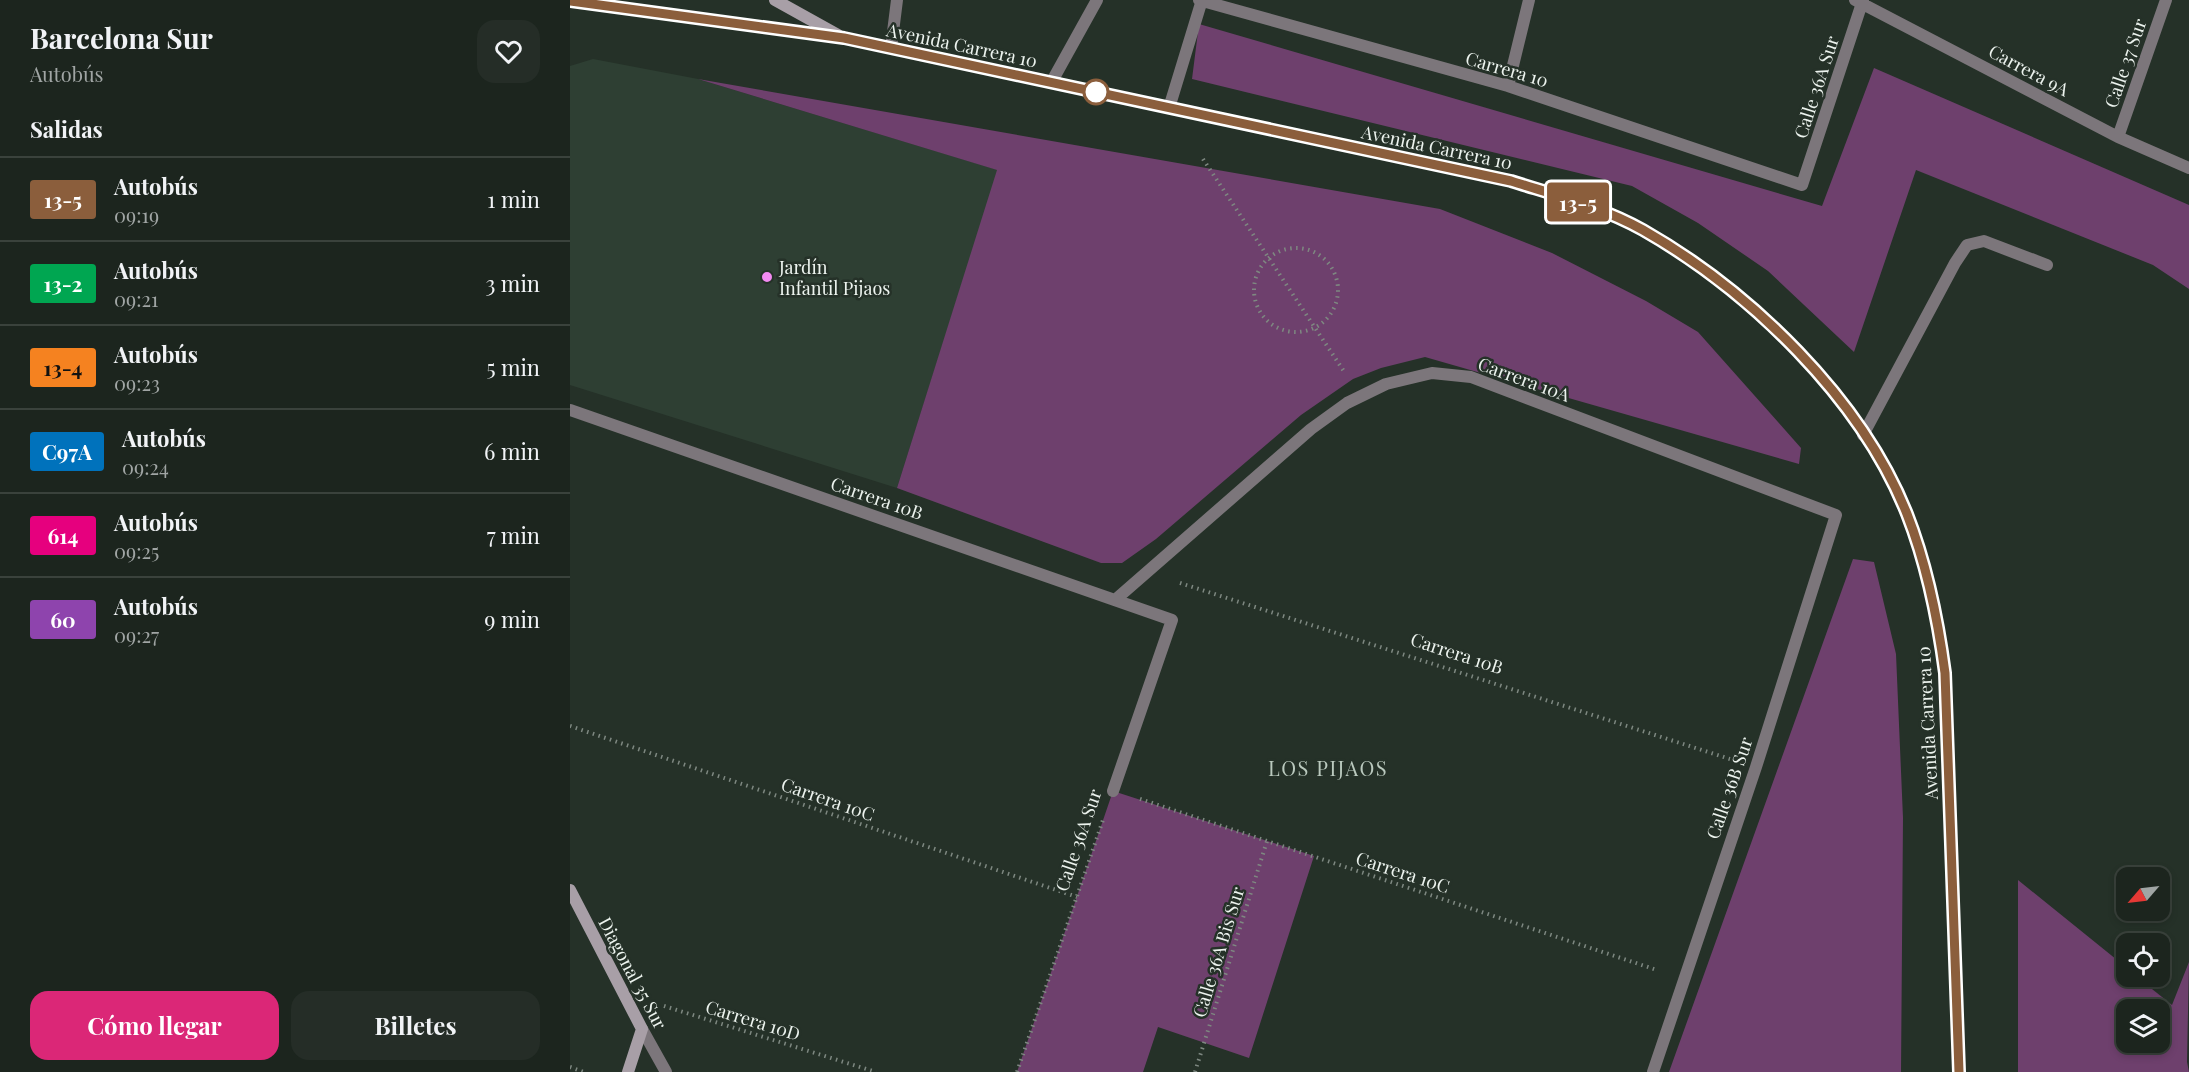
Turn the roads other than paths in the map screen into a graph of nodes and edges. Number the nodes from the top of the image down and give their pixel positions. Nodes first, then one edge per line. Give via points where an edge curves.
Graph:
1 (775, 0) edge
2 (897, 0) edge
3 (1097, 0) edge
4 (1201, 0) edge
5 (1529, 0) edge
6 (2166, 0) edge
7 (1860, 1) edge
8 (570, 2) edge
9 (844, 38) junction
10 (891, 48) junction
11 (1051, 83) junction
12 (1508, 86) junction
13 (1169, 108) junction
14 (2118, 137) junction
15 (2189, 168) edge
16 (1802, 185) joint
17 (2047, 265) dead end
18 (570, 410) edge
19 (1863, 435) junction
20 (1836, 515) joint
21 (1115, 600) junction
22 (1172, 620) joint
23 (1113, 791) road end
24 (570, 890) edge
25 (642, 1029) junction
26 (628, 1072) edge
27 (666, 1072) edge
28 (1653, 1072) edge
29 (1959, 1072) edge

1 - 9 main road, Avenida Carrera 10
2 - 10 street
3 - 11 street
4 - 12 street, Carrera 10
4 - 13 street
5 - 12 street
6 - 14 street, Calle 37 Sur
7 - 14 street, Carrera 9A
7 - 16 street, Calle 36A Sur
8 - 9 main road, Avenida Carrera 10
9 - 10 main road, Avenida Carrera 10
10 - 11 main road, Avenida Carrera 10
11 - 13 main road, Avenida Carrera 10
12 - 16 street, Carrera 10
13 - 19 main road, Avenida Carrera 10 via 1511,181 1575,201 1641,229 1714,275 1780,331
14 - 15 street, Carrera 9A
17 - 19 street via 1984,241 1967,246
18 - 21 street, Carrera 10B
19 - 29 main road, Avenida Carrera 10 via 1885,468 1907,515 1938,625 1945,673
20 - 21 street, Carrera 10A via 1471,377 1432,373 1386,384 1360,396 1311,429
20 - 28 street, Calle 36B Sur
21 - 22 street, Carrera 10B
22 - 23 street, Calle 36A Sur
24 - 25 main road, Diagonal 35 Sur
25 - 26 main road
25 - 27 street, Diagonal 35 Sur

